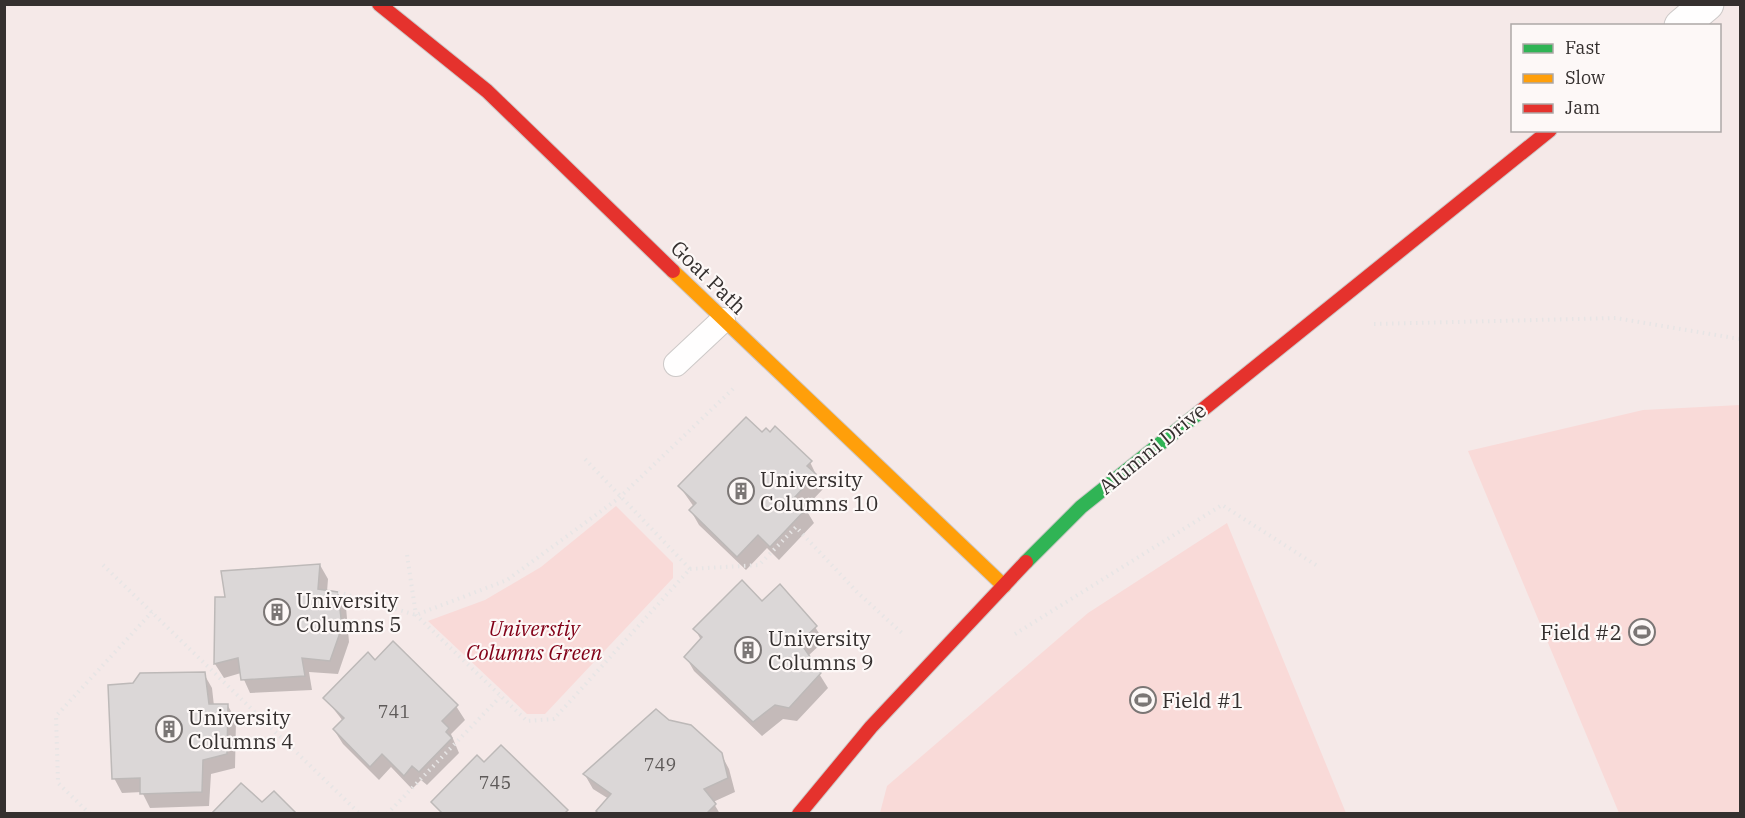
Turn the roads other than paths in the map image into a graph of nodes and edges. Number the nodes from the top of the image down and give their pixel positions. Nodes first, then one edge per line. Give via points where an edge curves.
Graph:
1 (379, 4) edge
2 (1707, 4) edge
3 (1683, 24) edge
4 (1547, 132) edge
5 (723, 320) junction
6 (676, 364) dead end
7 (1004, 586) junction
8 (799, 813) edge

1 - 5 street, Goat Path via 487,91
2 - 3 street
4 - 7 street, Alumni Drive via 1112,479 1051,535
5 - 6 lane
5 - 7 street, Goat Path
7 - 8 street, Alumni Drive via 929,664

